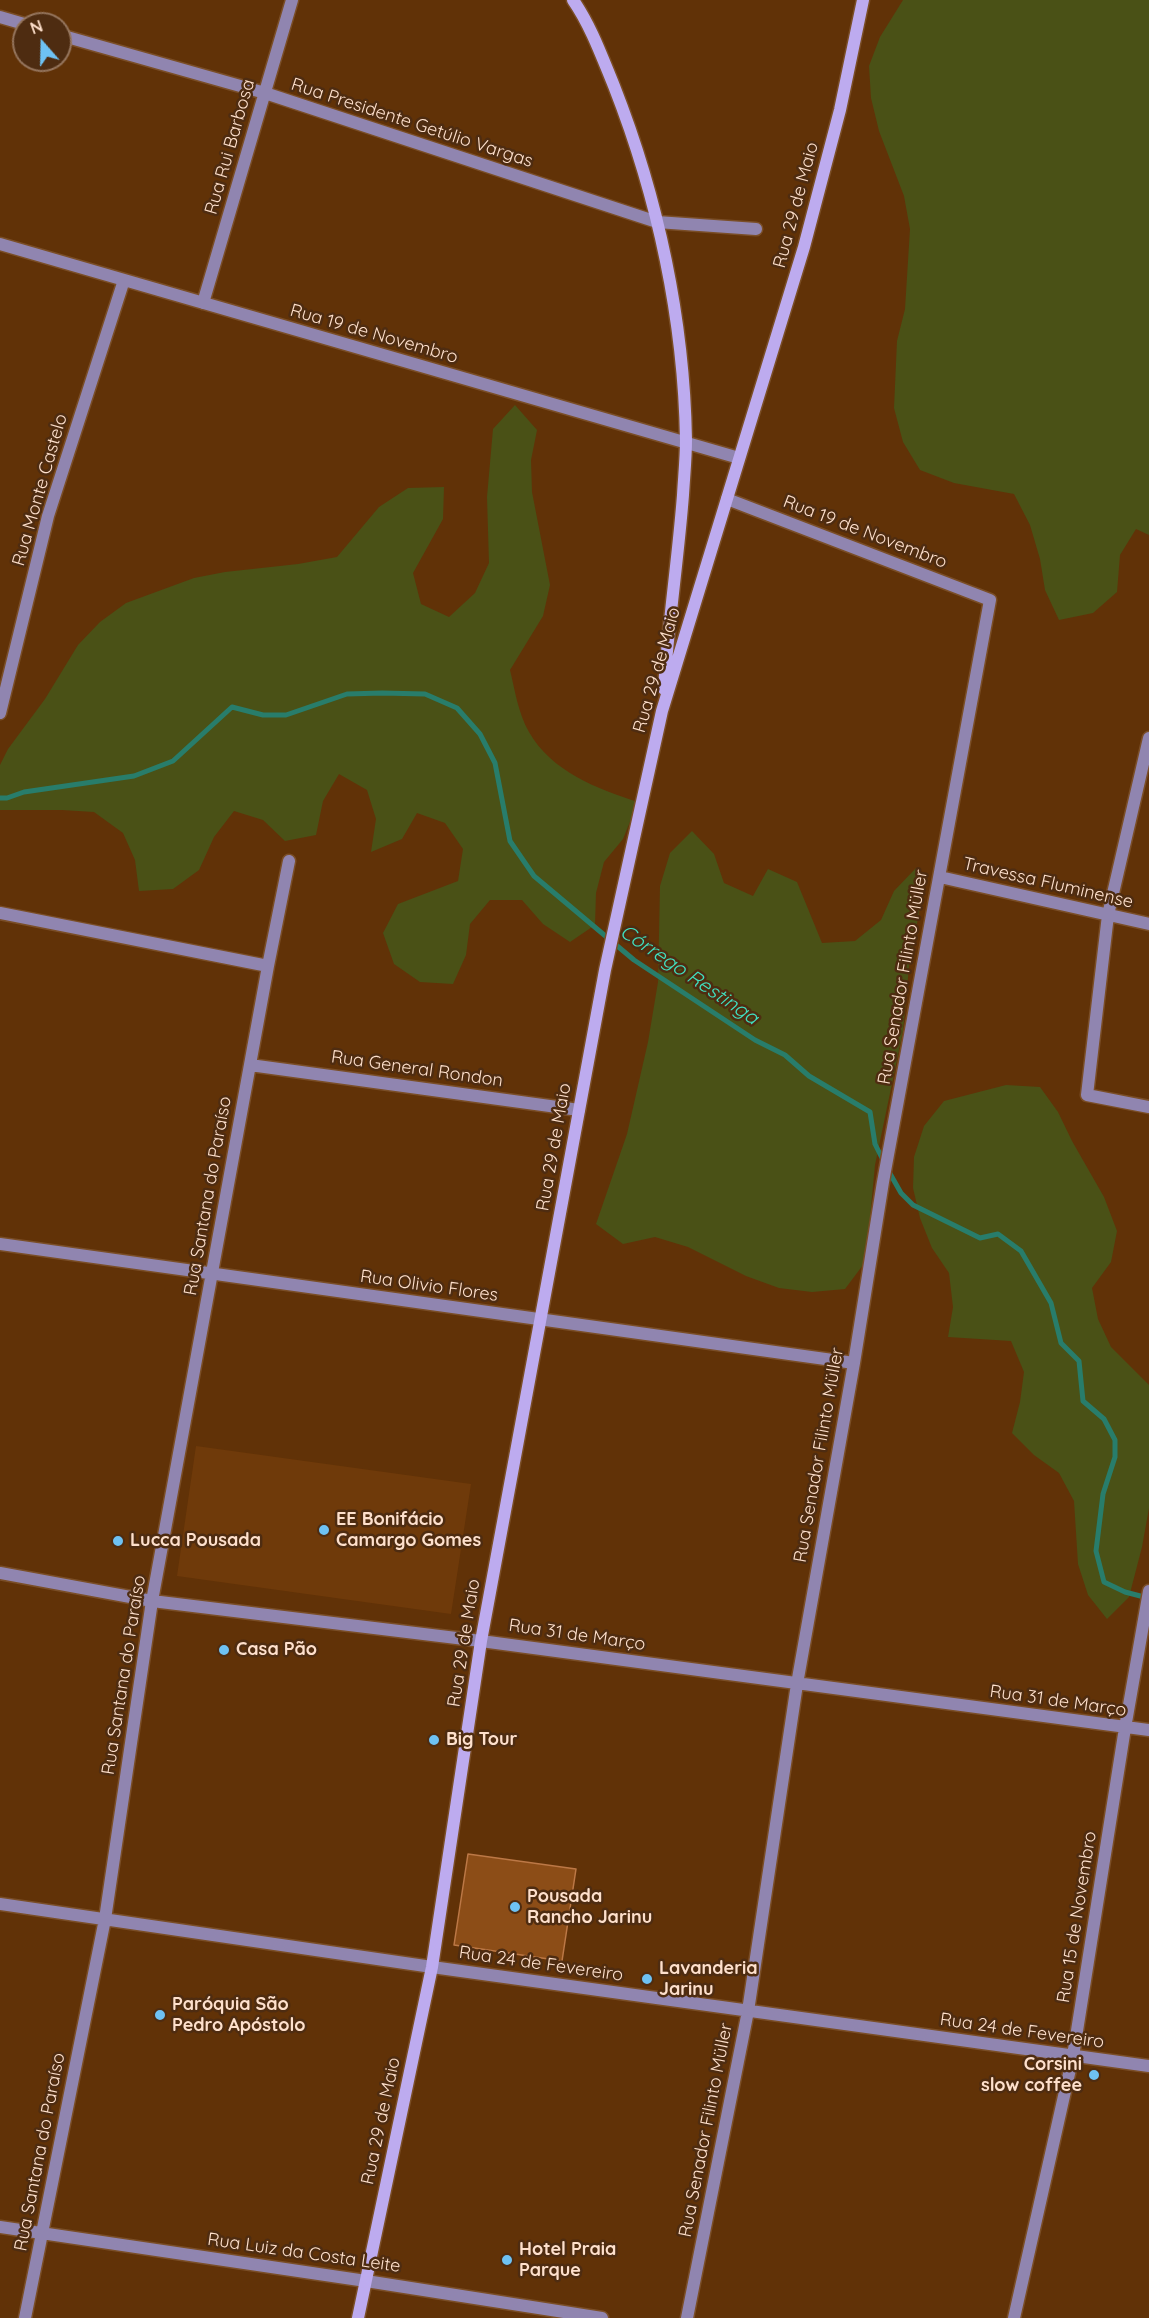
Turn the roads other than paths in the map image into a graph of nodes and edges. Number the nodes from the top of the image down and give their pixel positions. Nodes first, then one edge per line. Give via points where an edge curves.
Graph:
1 (292, 0) edge
2 (863, 0) edge
3 (574, 1) edge
4 (72, 37) edge
5 (265, 93) junction
6 (657, 222) junction
7 (756, 229) dead end
8 (0, 244) edge
9 (124, 280) junction
10 (203, 303) junction
11 (686, 442) junction
12 (739, 458) junction
13 (727, 499) junction
14 (990, 600) joint
15 (662, 711) junction
16 (0, 713) edge
17 (1149, 738) edge
18 (1143, 792) edge
19 (290, 861) dead end
20 (940, 877) junction
21 (0, 913) edge
22 (1108, 915) junction
23 (1149, 924) edge
24 (268, 966) junction
25 (250, 1065) junction
26 (1149, 1107) edge
27 (579, 1110) junction
28 (0, 1244) edge
29 (212, 1274) junction
30 (541, 1319) junction
31 (854, 1363) junction
32 (0, 1573) edge
33 (1149, 1591) edge
34 (152, 1601) junction
35 (481, 1641) junction
36 (797, 1684) junction
37 (1125, 1728) junction
38 (1149, 1731) edge
39 (0, 1904) edge
40 (105, 1919) junction
41 (432, 1967) junction
42 (748, 2011) junction
43 (1073, 2056) junction
44 (1149, 2066) edge
45 (0, 2227) edge
46 (42, 2233) junction
47 (366, 2280) junction
48 (25, 2318) edge
49 (358, 2318) edge
50 (602, 2318) edge
51 (687, 2318) edge
52 (1014, 2318) edge

1 - 5 street, Rua Rui Barbosa
2 - 12 main road, Rua 29 de Maio via 840,110 804,247
3 - 6 main road via 633,136
4 - 5 street, Rua Presidente Getúlio Vargas
5 - 6 street, Rua Presidente Getúlio Vargas
5 - 10 street, Rua Rui Barbosa
6 - 7 street, Rua Presidente Getúlio Vargas
6 - 11 main road via 682,361
8 - 9 street, Rua 19 de Novembro
9 - 10 street, Rua 19 de Novembro
9 - 16 street, Rua Monte Castelo via 48,516
10 - 11 street, Rua 19 de Novembro
11 - 12 street, Rua 19 de Novembro
11 - 15 main road
12 - 13 main road, Rua 29 de Maio
13 - 14 street, Rua 19 de Novembro
13 - 15 main road, Rua 29 de Maio
14 - 20 street, Rua Senador Filinto Müller
15 - 27 main road, Rua 29 de Maio via 605,970
17 - 18 street
18 - 22 street
19 - 24 street, Rua Santana do Paraíso
20 - 22 street, Travessa Fluminense
20 - 31 street, Rua Senador Filinto Müller
21 - 24 street
22 - 23 street, Travessa Fluminense
22 - 26 street via 1087,1095
24 - 25 street, Rua Santana do Paraíso
25 - 27 street, Rua General Rondon
25 - 29 street, Rua Santana do Paraíso
27 - 30 main road, Rua 29 de Maio
28 - 29 street, Rua Olivio Flores
29 - 30 street, Rua Olivio Flores
29 - 34 street, Rua Santana do Paraíso
30 - 31 street, Rua Olivio Flores
30 - 35 main road, Rua 29 de Maio
31 - 36 street, Rua Senador Filinto Müller
32 - 34 street, Rua 31 de Março
33 - 37 street, Rua 15 de Novembro
34 - 35 street, Rua 31 de Março
34 - 40 street, Rua Santana do Paraíso
35 - 36 street, Rua 31 de Março
35 - 41 main road, Rua 29 de Maio
36 - 37 street, Rua 31 de Março
36 - 42 street, Rua Senador Filinto Müller
37 - 38 street, Rua 31 de Março
37 - 43 street, Rua 15 de Novembro
39 - 40 street, Rua 24 de Fevereiro
40 - 41 street, Rua 24 de Fevereiro
40 - 46 street, Rua Santana do Paraíso
41 - 42 street, Rua 24 de Fevereiro
41 - 47 main road, Rua 29 de Maio
42 - 43 street, Rua 24 de Fevereiro
42 - 51 street, Rua Senador Filinto Müller
43 - 44 street, Rua 24 de Fevereiro
43 - 52 street, Rua 15 de Novembro
45 - 46 street, Rua Luiz da Costa Leite
46 - 47 street, Rua Luiz da Costa Leite
46 - 48 street, Rua Santana do Paraíso
47 - 49 main road, Rua 29 de Maio
47 - 50 street, Rua Luiz da Costa Leite

